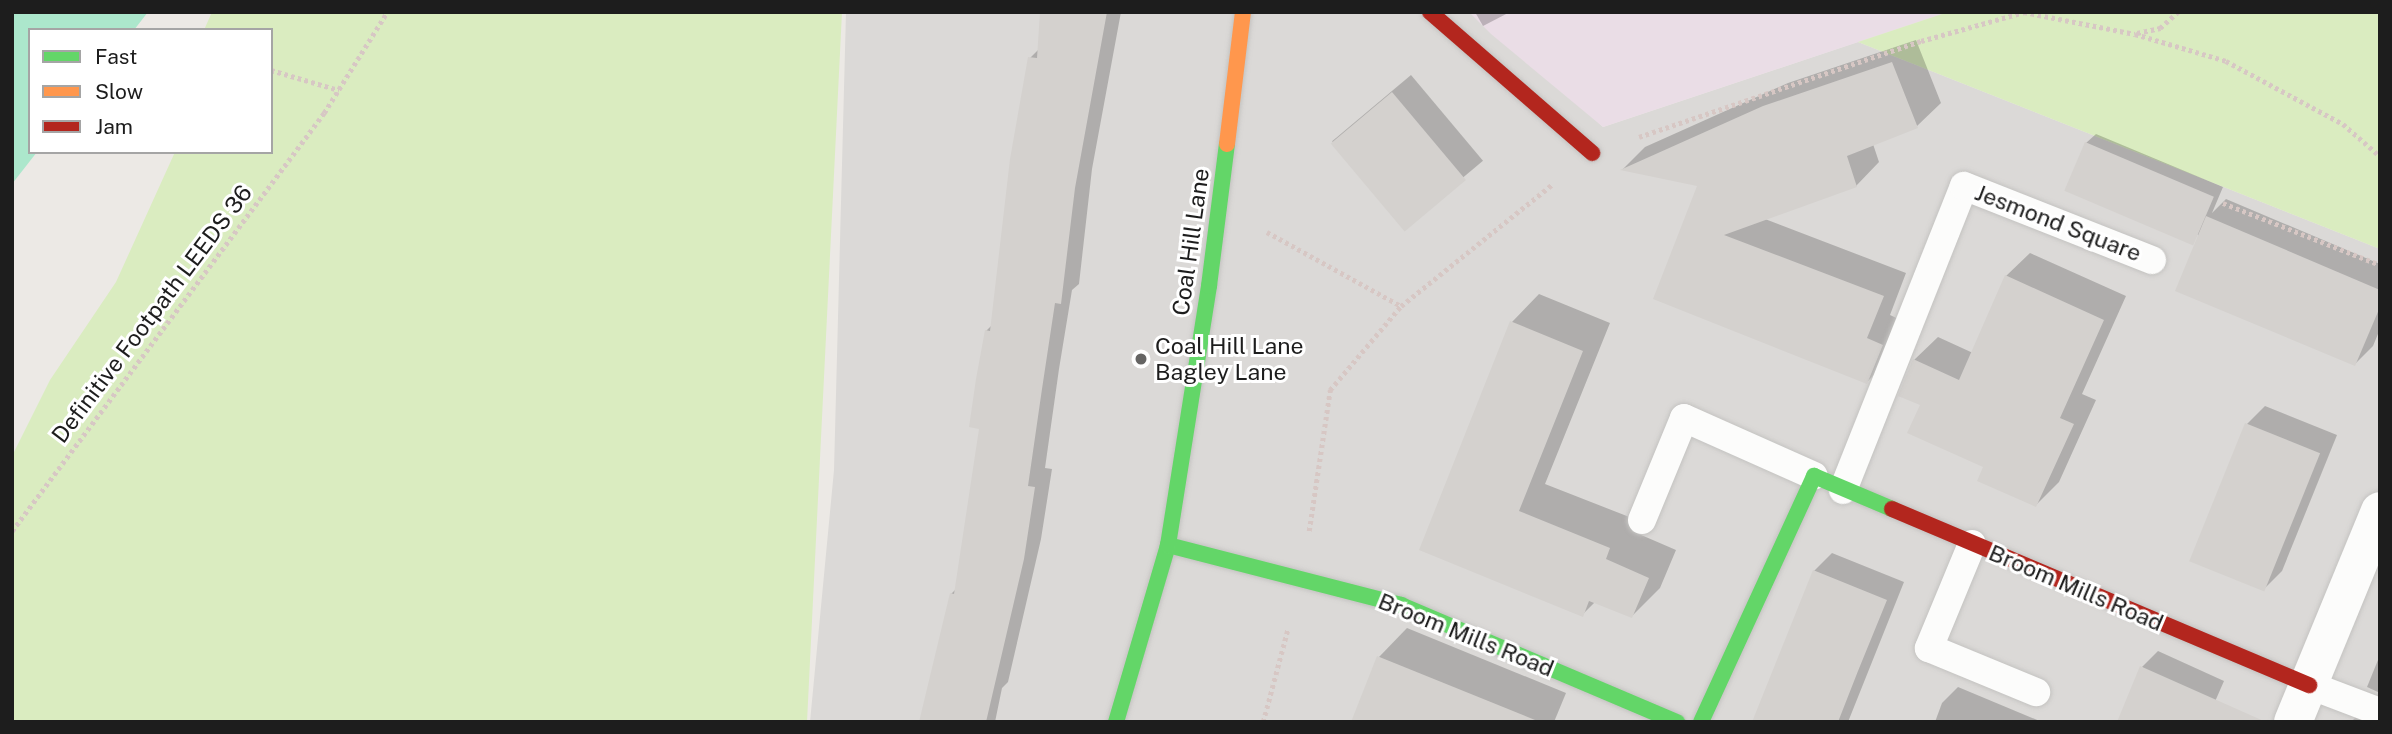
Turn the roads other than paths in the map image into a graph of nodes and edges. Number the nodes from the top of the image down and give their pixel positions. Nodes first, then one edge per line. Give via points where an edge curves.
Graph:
1 (1243, 12) edge
2 (1430, 12) edge
3 (1592, 153) road end
4 (2152, 260) dead end
5 (1814, 476) junction
6 (1843, 490) junction
7 (2380, 511) edge
8 (1642, 520) dead end
9 (1972, 544) junction
10 (1168, 545) junction
11 (2309, 685) junction
12 (2036, 692) dead end
13 (2380, 712) edge
14 (1116, 722) edge
15 (1677, 722) edge
16 (1701, 722) edge
17 (2293, 722) edge

1 - 10 street, Coal Hill Lane
2 - 3 street
4 - 6 lane, Jesmond Square via 1964,186
5 - 6 street, Broom Mills Road
5 - 8 lane via 1684,418
5 - 16 street
6 - 9 street, Broom Mills Road
7 - 11 street
9 - 11 street, Broom Mills Road
9 - 12 lane via 1929,648
10 - 14 street, Coal Hill Lane
10 - 15 street, Broom Mills Road via 1401,605
11 - 13 lane
11 - 17 street

